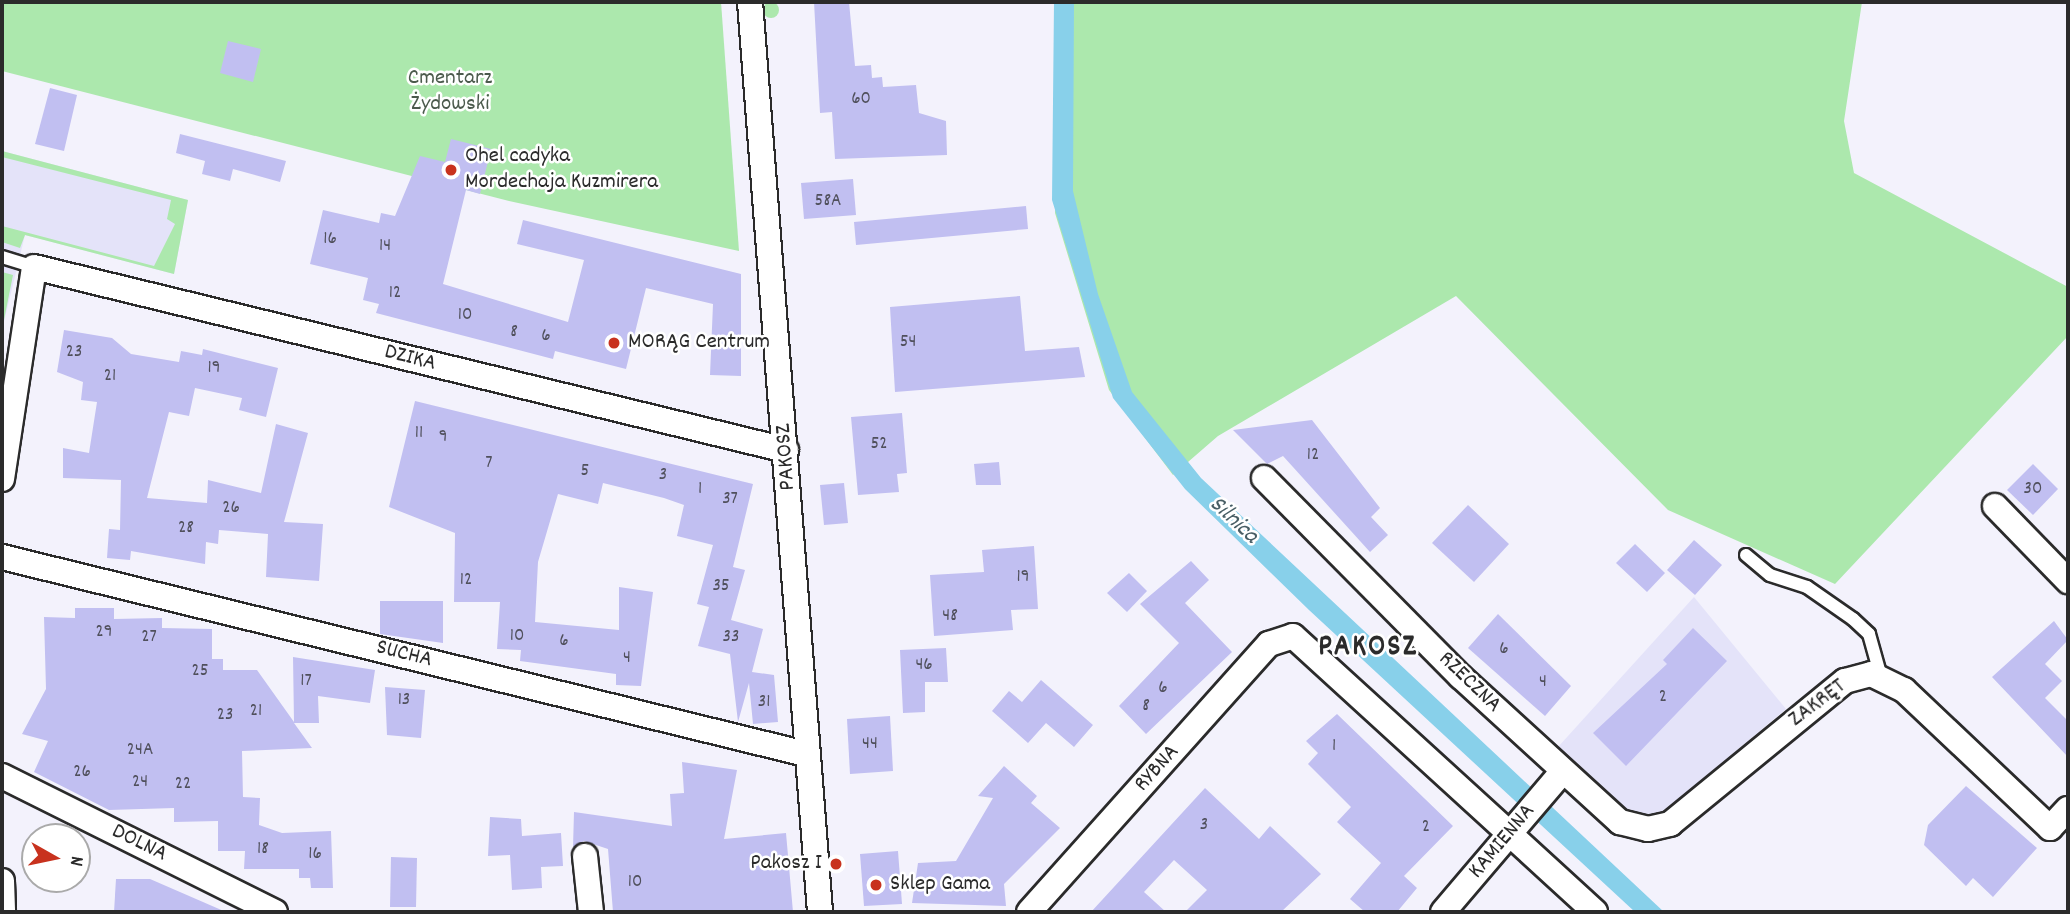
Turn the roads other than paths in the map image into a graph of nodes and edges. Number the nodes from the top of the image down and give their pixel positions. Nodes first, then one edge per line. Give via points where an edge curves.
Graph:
1 (750, 2) edge
2 (2, 257) edge
3 (34, 267) junction
4 (786, 450) junction
5 (1264, 478) dead end
6 (2, 479) edge
7 (1995, 506) dead end
8 (1746, 555) dead end
9 (2, 557) edge
10 (2068, 581) edge
11 (1888, 680) junction
12 (806, 754) junction
13 (2, 776) edge
14 (1556, 779) junction
15 (2068, 809) edge
16 (1620, 822) joint
17 (1516, 825) junction
18 (585, 856) dead end
19 (2, 881) edge
20 (3, 912) edge
21 (275, 912) edge
22 (591, 912) edge
23 (820, 912) edge
24 (1029, 912) edge
25 (1443, 912) edge
26 (1595, 912) edge

1 - 4 street, PAKOSZ
2 - 3 lane
3 - 4 street, DZIKA
3 - 6 street
4 - 12 street, PAKOSZ
5 - 14 street, RZECZNA
7 - 10 street
8 - 11 lane via 1770,575 1807,587 1853,619 1869,634
9 - 12 street, SUCHA
11 - 15 street via 2050,828
11 - 16 street, ZAKRĘT via 1845,681 1670,824 1648,829
12 - 23 street, PAKOSZ
13 - 21 street, DOLNA
14 - 16 street, RZECZNA
14 - 17 street, KAMIENNA
17 - 24 street, RYBNA via 1293,636 1269,644
17 - 25 street, KAMIENNA
17 - 26 street
18 - 22 street
19 - 20 street

